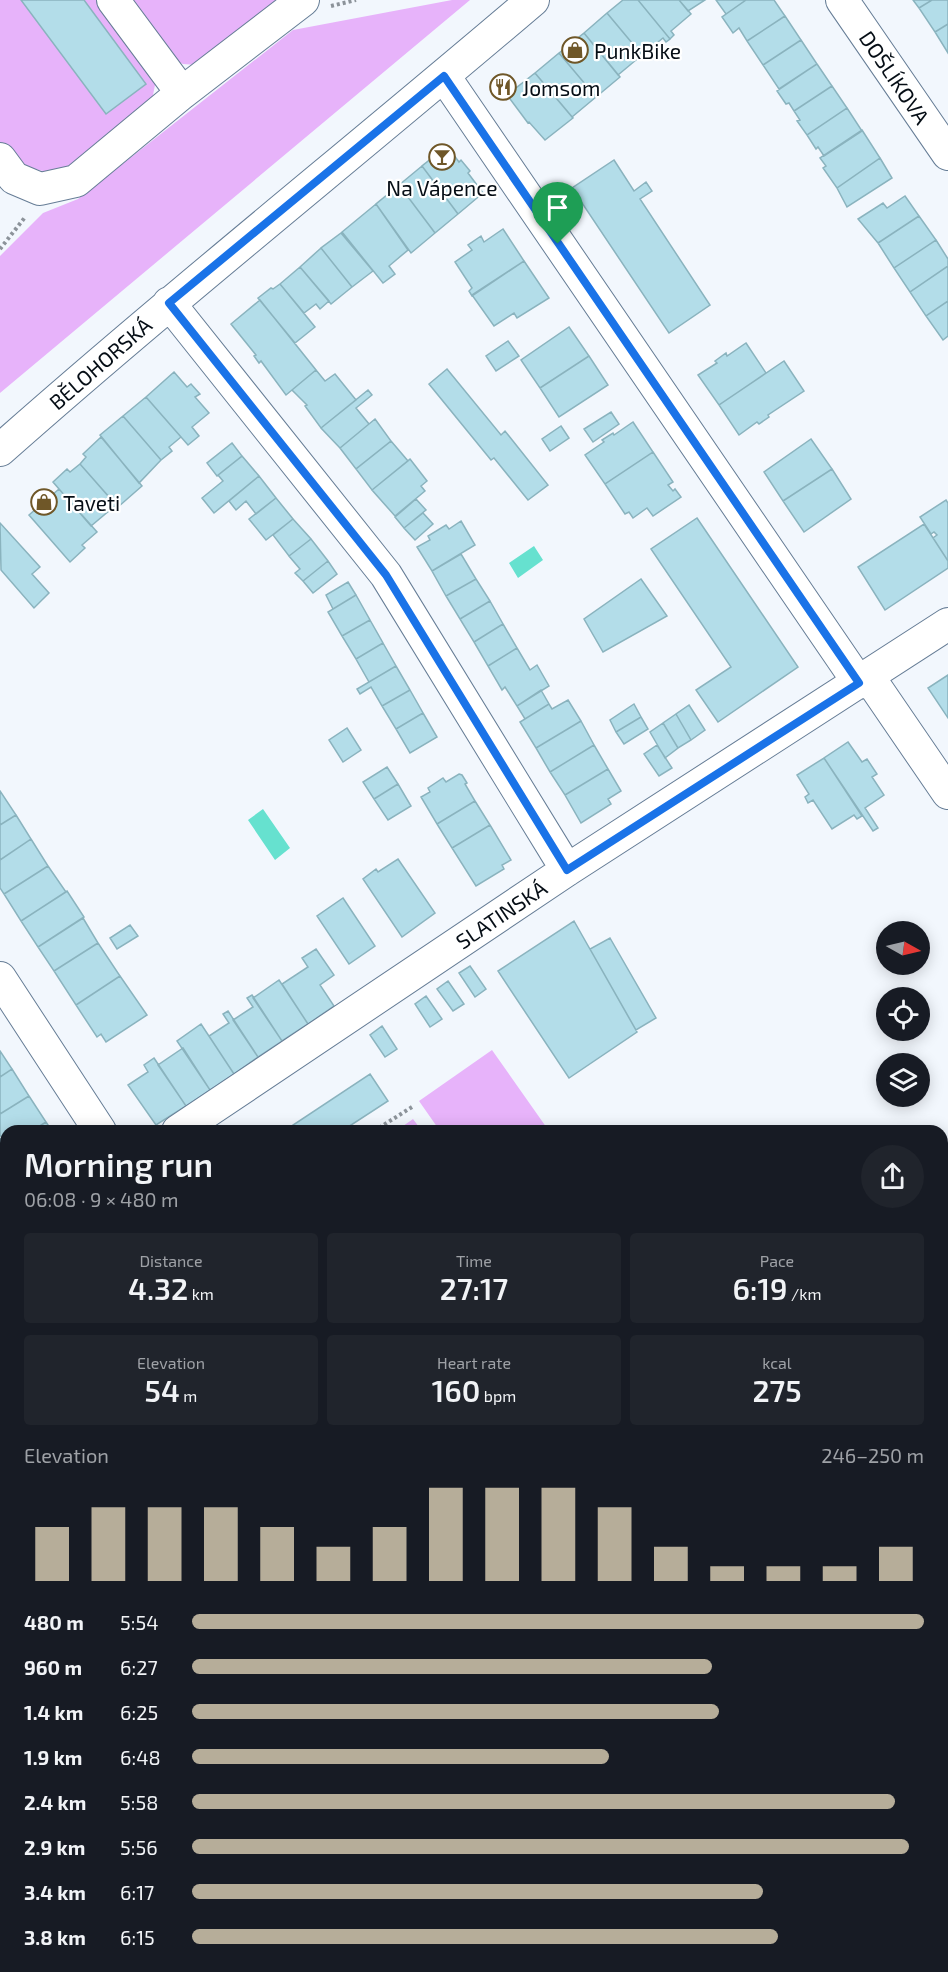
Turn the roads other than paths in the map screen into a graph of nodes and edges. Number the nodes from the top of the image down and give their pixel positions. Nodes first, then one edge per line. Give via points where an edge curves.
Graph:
1 (113, 0) edge
2 (533, 0) edge
3 (842, 0) edge
4 (291, 9) edge
5 (444, 76) junction
6 (182, 93) junction
7 (948, 154) edge
8 (0, 159) edge
9 (169, 303) junction
10 (0, 450) edge
11 (948, 624) edge
12 (863, 680) junction
13 (948, 793) edge
14 (567, 870) junction
15 (0, 978) edge
16 (96, 1125) edge
17 (187, 1125) edge

1 - 6 street
2 - 5 street, BĚLOHORSKÁ
3 - 7 street, DOŠLÍKOVA
4 - 6 street
5 - 9 street, BĚLOHORSKÁ
5 - 12 street
6 - 8 street via 76,181 40,189 14,178
9 - 10 street, BĚLOHORSKÁ
9 - 14 street via 386,575
11 - 12 street, SLATINSKÁ
12 - 13 street
12 - 14 street, SLATINSKÁ
14 - 17 street, SLATINSKÁ
15 - 16 street

